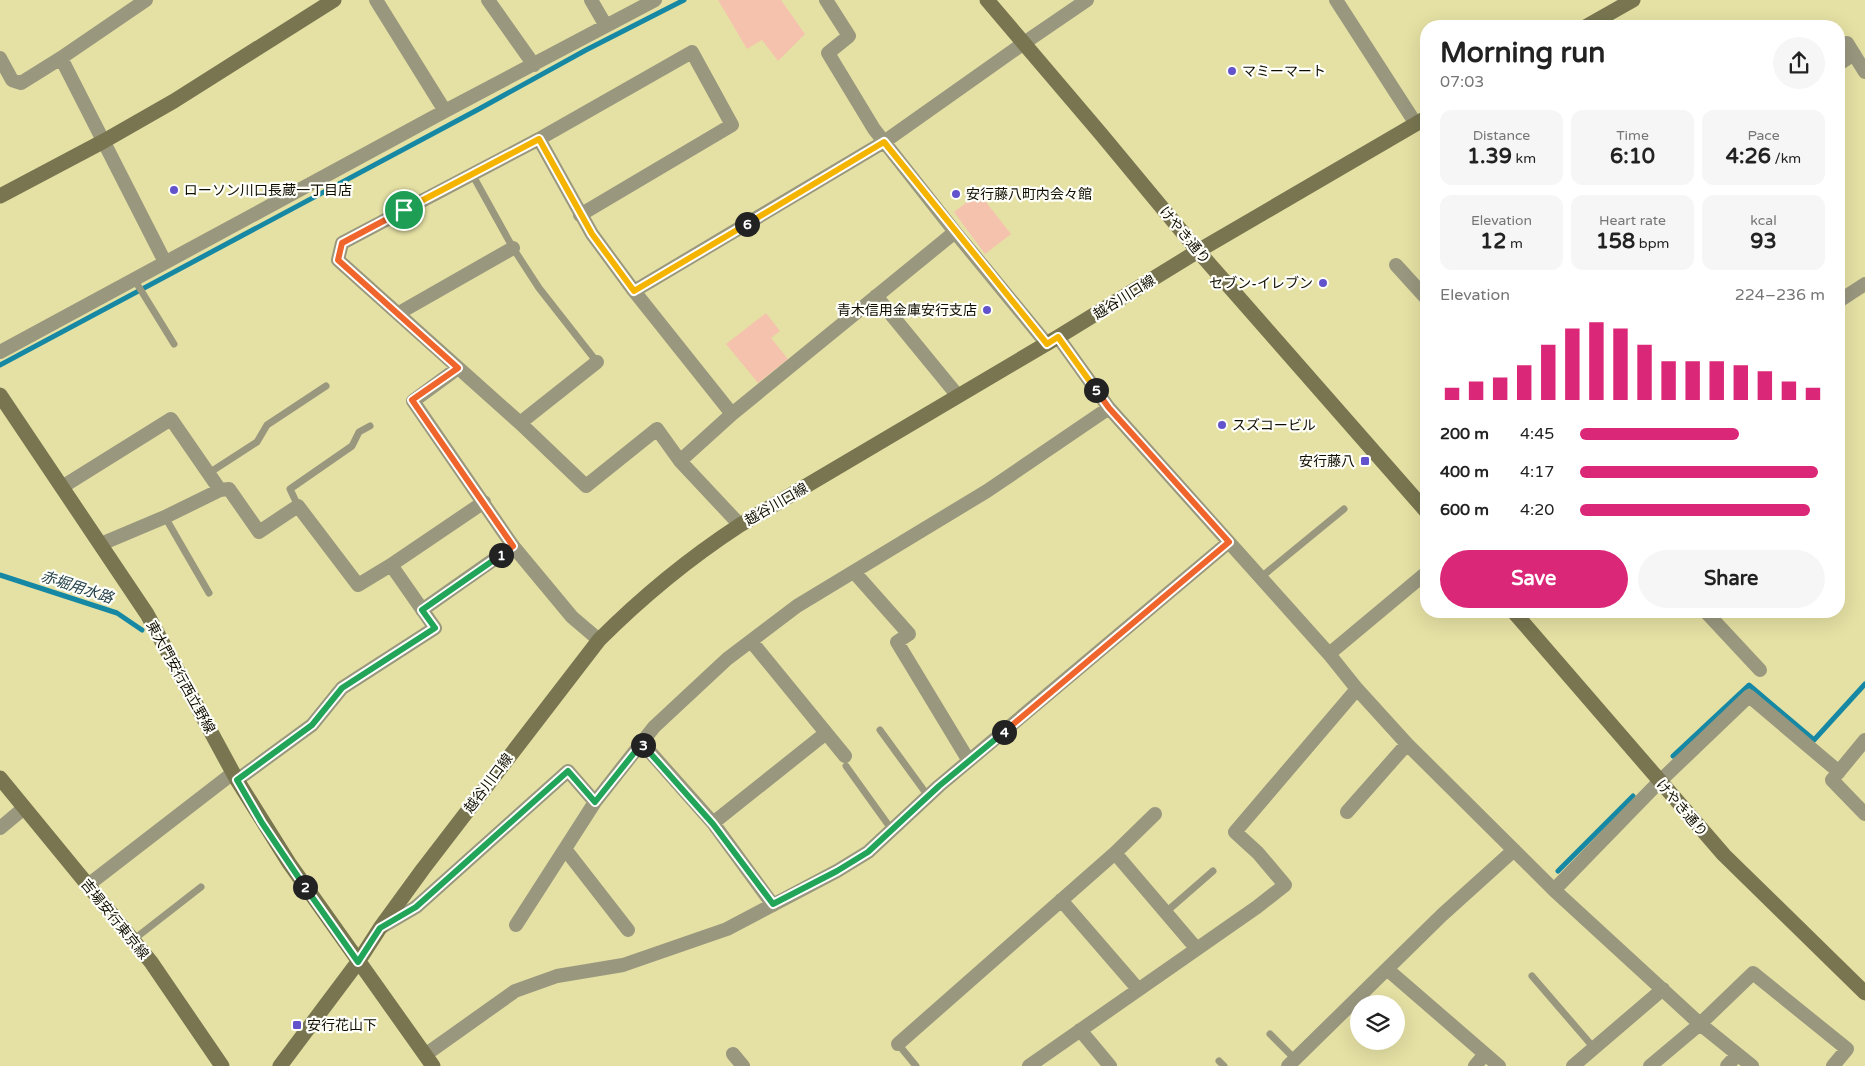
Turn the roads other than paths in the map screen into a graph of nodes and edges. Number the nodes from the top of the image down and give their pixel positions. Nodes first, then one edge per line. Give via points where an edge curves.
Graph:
1 (146, 0) edge
2 (334, 0) edge
3 (376, 0) edge
4 (488, 0) edge
5 (591, 0) edge
6 (655, 0) edge
7 (826, 0) edge
8 (987, 0) edge
9 (1087, 0) edge
10 (1336, 0) edge
11 (1633, 0) edge
12 (1598, 20) edge
13 (606, 26) junction
14 (1024, 43) junction
15 (1845, 56) edge
16 (0, 58) edge
17 (61, 58) junction
18 (534, 65) junction
19 (1865, 72) edge
20 (445, 111) junction
21 (1420, 120) edge
22 (1420, 122) edge
23 (539, 139) junction
24 (104, 141) junction
25 (884, 142) junction
26 (472, 174) junction
27 (0, 196) edge
28 (580, 215) junction
29 (955, 232) junction
30 (512, 248) junction
31 (1198, 252) junction
32 (165, 262) junction
33 (1396, 265) dead end
34 (134, 279) junction
35 (1865, 284) edge
36 (634, 291) junction
37 (1420, 291) edge
38 (876, 296) junction
39 (1845, 297) edge
40 (400, 314) junction
41 (1053, 340) junction
42 (174, 344) dead end
43 (0, 352) edge
44 (597, 362) joint
45 (458, 368) junction
46 (326, 386) dead end
47 (0, 395) edge
48 (958, 396) junction
49 (1109, 408) junction
50 (732, 414) junction
51 (520, 423) junction
52 (370, 426) dead end
53 (680, 461) junction
54 (209, 473) junction
55 (62, 487) junction
56 (220, 490) junction
57 (484, 502) junction
58 (1420, 504) edge
59 (298, 506) junction
60 (1344, 509) dead end
61 (165, 517) junction
62 (740, 525) junction
63 (1229, 542) junction
64 (101, 544) junction
65 (513, 546) junction
66 (391, 565) junction
67 (854, 572) junction
68 (1260, 578) junction
69 (1420, 578) edge
70 (209, 593) dead end
71 (422, 610) junction
72 (1519, 618) edge
73 (1712, 618) edge
74 (599, 640) junction
75 (751, 641) junction
76 (1329, 654) junction
77 (1760, 670) dead end
78 (1357, 689) junction
79 (880, 730) dead end
80 (826, 733) junction
81 (1865, 740) edge
82 (642, 743) junction
83 (1407, 744) junction
84 (846, 761) joint
85 (969, 761) junction
86 (1839, 772) junction
87 (235, 776) junction
88 (0, 778) edge
89 (1660, 782) junction
90 (928, 796) junction
91 (595, 802) junction
92 (24, 808) junction
93 (1348, 812) dead end
94 (1155, 814) dead end
95 (1865, 814) edge
96 (713, 824) junction
97 (0, 828) edge
98 (892, 830) junction
99 (565, 849) junction
100 (1514, 850) junction
101 (1115, 853) junction
102 (1213, 871) dead end
103 (88, 885) junction
104 (201, 887) dead end
105 (1554, 890) junction
106 (1062, 900) junction
107 (773, 904) junction
108 (1166, 912) junction
109 (516, 925) dead end
110 (380, 928) junction
111 (628, 930) dead end
112 (133, 940) junction
113 (1196, 948) junction
114 (358, 962) junction
115 (1388, 970) junction
116 (1532, 976) dead end
117 (1662, 989) junction
118 (1138, 990) junction
119 (1865, 993) edge
120 (1700, 1024) junction
121 (1080, 1030) junction
122 (1270, 1034) dead end
123 (898, 1044) joint
124 (1594, 1048) junction
125 (733, 1054) dead end
126 (1485, 1054) junction
127 (1737, 1054) junction
128 (429, 1060) edge
129 (1291, 1062) edge
130 (222, 1066) edge
131 (280, 1066) edge
132 (743, 1066) edge
133 (916, 1066) edge
134 (1029, 1066) edge
135 (1110, 1066) edge
136 (1474, 1066) edge
137 (1499, 1066) edge
138 (1573, 1066) edge
139 (1650, 1066) edge
140 (1727, 1066) edge
141 (1752, 1066) edge
142 (1833, 1066) edge

1 - 17 street
2 - 24 main road
3 - 20 street
4 - 18 street
5 - 13 street
6 - 13 street
7 - 25 street via 849,36 828,53
8 - 14 main road, けやき通り
9 - 14 street
10 - 21 street
11 - 12 main road
13 - 18 street
14 - 25 street
14 - 31 main road, けやき通り
15 - 19 street via 1851,49
16 - 17 street via 12,80 21,83
17 - 24 street
18 - 20 street
20 - 32 street
22 - 31 main road, 越谷川口線
23 - 26 street
23 - 28 street
23 - 28 street via 692,52 732,125
24 - 27 main road
24 - 32 street
25 - 29 street
25 - 36 street
26 - 30 lane
26 - 40 street via 342,243 338,260
28 - 36 street
29 - 38 street
29 - 41 street
30 - 40 street
30 - 44 lane
31 - 41 main road, 越谷川口線
31 - 58 main road, けやき通り
32 - 34 street
33 - 37 street
34 - 42 lane
34 - 43 street
35 - 39 street
36 - 50 street
38 - 48 street
38 - 50 street
40 - 45 street
41 - 48 main road, 越谷川口線
41 - 49 street
44 - 51 street
45 - 51 street
45 - 57 street via 412,400
46 - 54 lane via 267,425 257,442
47 - 55 main road, 東大門安行西立野線
48 - 62 main road, 越谷川口線
49 - 63 street
49 - 67 street via 987,491
50 - 53 street
51 - 53 street via 586,486 656,429
52 - 59 lane via 359,432 352,446 290,489
53 - 62 street
54 - 55 street via 171,419
54 - 56 street
55 - 64 main road, 東大門安行西立野線
56 - 59 street via 229,489 259,532
56 - 61 street
57 - 65 street
57 - 66 street
59 - 66 street via 358,585
60 - 68 lane
61 - 64 street
61 - 70 lane
62 - 74 main road, 越谷川口線 via 667,577
63 - 68 street
63 - 85 street
64 - 87 main road, 東大門安行西立野線 via 146,614
65 - 71 street
65 - 74 street via 572,617
66 - 71 street
67 - 75 street via 797,606
67 - 85 street via 909,634 897,642
68 - 76 street
69 - 76 street
71 - 87 street via 435,628 342,688 312,725
72 - 89 main road, けやき通り
73 - 77 street
74 - 110 main road, 越谷川口線
75 - 80 street
75 - 82 street via 654,727
76 - 78 street
78 - 83 street
78 - 113 street via 1235,832 1285,885
79 - 90 lane
80 - 84 street
80 - 96 street
81 - 86 street
82 - 91 street
82 - 96 street
83 - 93 street
83 - 100 street
84 - 98 lane
85 - 90 street
86 - 89 street via 1749,696
86 - 95 street via 1832,780
87 - 103 street
87 - 114 main road, 東大門安行西立野線 via 288,863
88 - 92 main road, 吉場安行東京線
89 - 105 street
89 - 119 main road, けやき通り via 1724,856
90 - 98 street
91 - 99 street
91 - 110 street via 568,771 416,907
92 - 97 street
92 - 103 main road, 吉場安行東京線
94 - 101 street
96 - 107 street
98 - 107 street via 868,852
99 - 109 street
99 - 111 street
100 - 105 street
100 - 115 street via 1442,915
101 - 106 street
101 - 108 street
102 - 108 lane
103 - 112 main road, 吉場安行東京線
104 - 112 lane
105 - 117 street
106 - 118 street
106 - 123 street
107 - 128 street via 727,928 623,965 557,976 516,991
108 - 113 street
110 - 114 main road, 越谷川口線
112 - 130 main road, 吉場安行東京線
113 - 118 street
114 - 128 main road, 東大門安行西立野線
114 - 131 main road, 越谷川口線
115 - 126 street
115 - 129 street
116 - 124 lane
117 - 120 street
117 - 124 street
118 - 121 street
120 - 127 street
120 - 139 street
120 - 142 street via 1753,973 1847,1049
121 - 134 street
121 - 135 street
122 - 129 lane
123 - 133 lane
124 - 138 street
125 - 132 street
126 - 136 street
126 - 137 street
127 - 140 street
127 - 141 street

